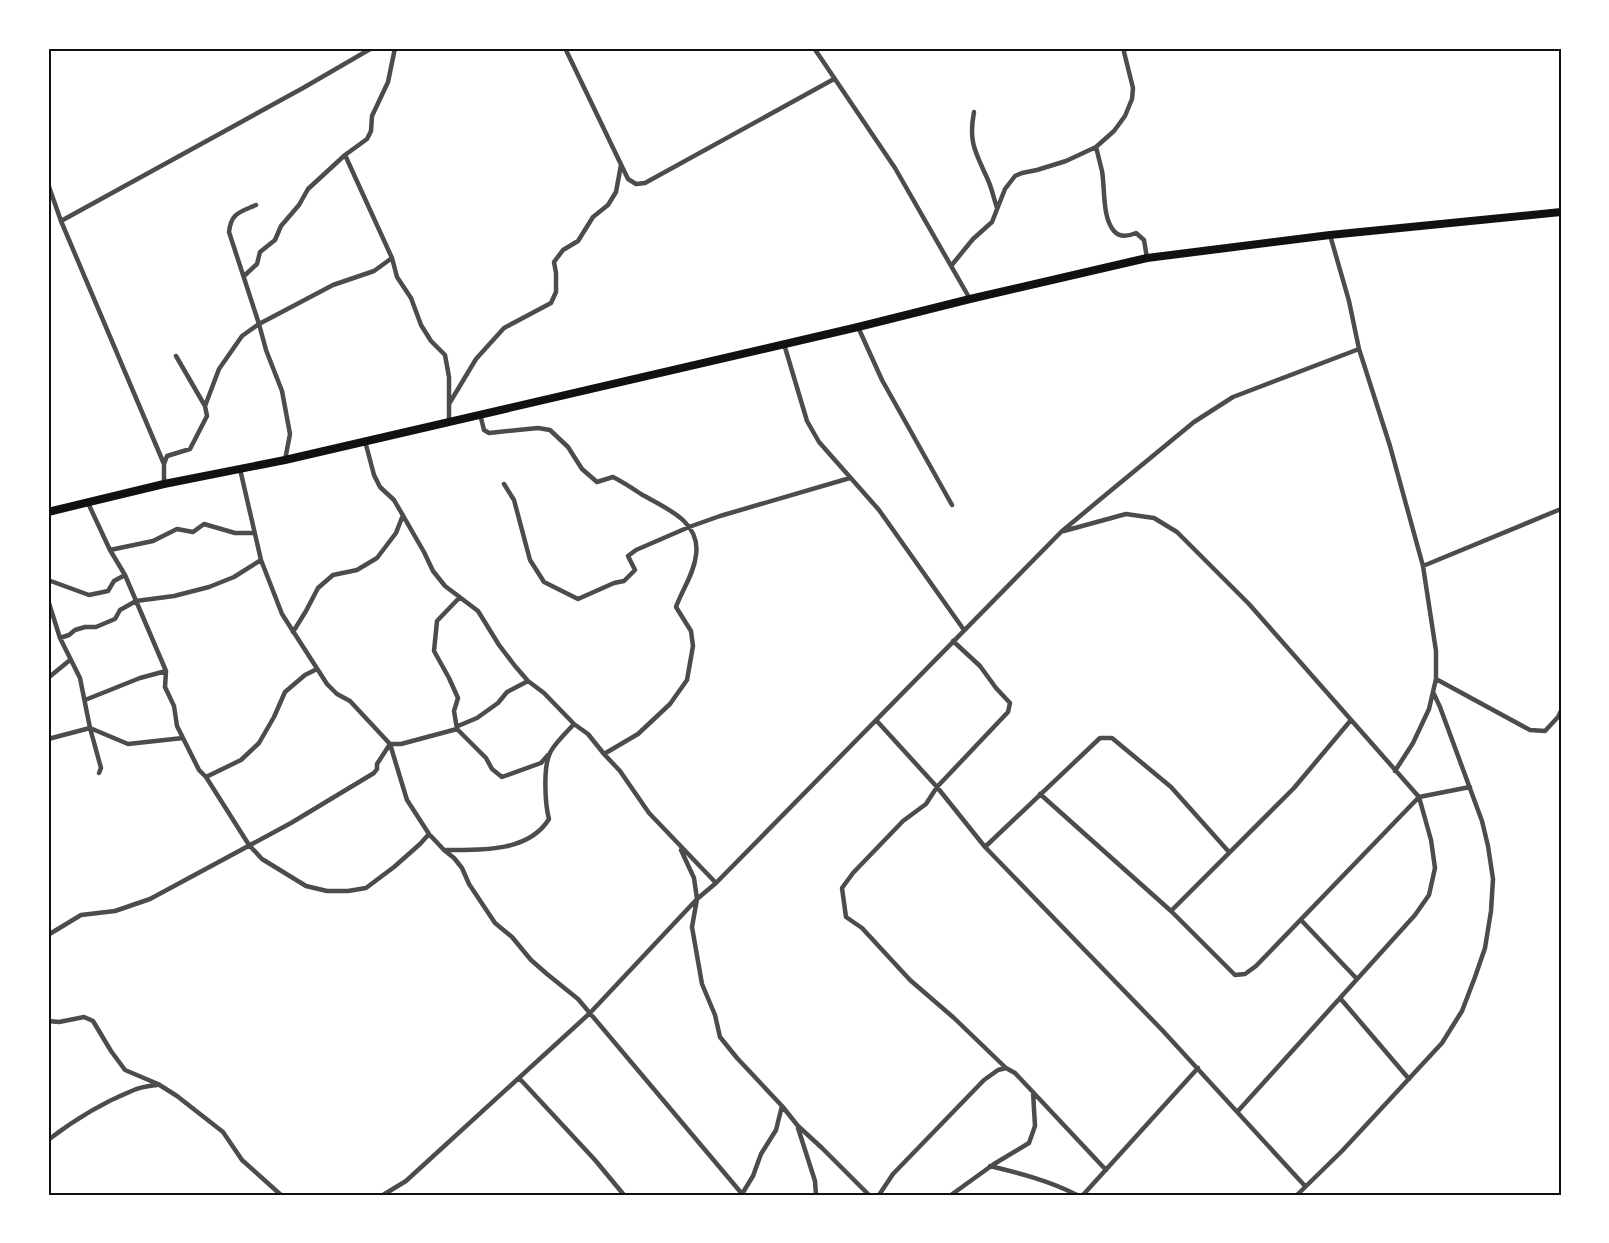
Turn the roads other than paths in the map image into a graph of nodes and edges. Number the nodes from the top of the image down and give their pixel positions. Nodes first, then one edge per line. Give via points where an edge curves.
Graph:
1 (372, 48) edge
2 (395, 48) edge
3 (565, 48) edge
4 (814, 48) edge
5 (1125, 48) edge
6 (834, 79) junction
7 (974, 112) dead end
8 (1096, 147) junction
9 (345, 155) junction
10 (621, 165) junction
11 (48, 184) edge
12 (256, 205) dead end
13 (997, 208) junction
14 (1561, 212) edge
15 (61, 221) junction
16 (1330, 235) junction
17 (392, 258) junction
18 (1147, 258) junction
19 (951, 266) junction
20 (244, 276) junction
21 (970, 299) junction
22 (260, 324) junction
23 (858, 327) junction
24 (784, 344) junction
25 (1359, 349) junction
26 (176, 356) dead end
27 (449, 404) junction
28 (205, 406) junction
29 (480, 414) junction
30 (449, 421) junction
31 (365, 441) junction
32 (285, 460) junction
33 (164, 464) junction
34 (240, 469) junction
35 (850, 478) junction
36 (164, 484) junction
37 (504, 484) dead end
38 (88, 503) junction
39 (952, 505) dead end
40 (1561, 509) edge
41 (48, 512) edge
42 (403, 515) junction
43 (689, 527) junction
44 (1061, 532) junction
45 (254, 533) junction
46 (110, 550) junction
47 (261, 560) junction
48 (1423, 566) junction
49 (125, 575) junction
50 (48, 580) edge
51 (459, 598) junction
52 (48, 600) edge
53 (136, 601) junction
54 (964, 630) junction
55 (293, 632) junction
56 (60, 638) junction
57 (953, 641) junction
58 (70, 660) junction
59 (317, 669) junction
60 (166, 671) junction
61 (48, 678) edge
62 (1436, 679) junction
63 (528, 681) junction
64 (1433, 692) junction
65 (85, 700) junction
66 (1561, 711) edge
67 (876, 720) junction
68 (1351, 720) junction
69 (574, 724) junction
70 (457, 727) junction
71 (90, 728) junction
72 (183, 738) junction
73 (48, 739) edge
74 (390, 744) junction
75 (550, 753) junction
76 (604, 754) junction
77 (1395, 771) junction
78 (99, 773) dead end
79 (206, 777) junction
80 (938, 787) junction
81 (1470, 787) junction
82 (1040, 794) junction
83 (1419, 797) junction
84 (429, 834) junction
85 (249, 845) junction
86 (680, 846) junction
87 (985, 847) junction
88 (444, 850) junction
89 (1229, 852) junction
90 (716, 883) junction
91 (697, 899) junction
92 (1171, 911) junction
93 (1301, 920) junction
94 (48, 935) edge
95 (1357, 979) junction
96 (1340, 998) junction
97 (590, 1013) junction
98 (48, 1021) edge
99 (1006, 1068) junction
100 (1198, 1068) junction
101 (519, 1078) junction
102 (1408, 1079) junction
103 (158, 1084) junction
104 (1033, 1092) junction
105 (782, 1106) junction
106 (1238, 1111) junction
107 (798, 1126) junction
108 (48, 1140) edge
109 (990, 1166) junction
110 (1106, 1170) junction
111 (1305, 1186) junction
112 (743, 1194) edge
113 (280, 1195) edge
114 (383, 1195) edge
115 (624, 1195) edge
116 (816, 1195) edge
117 (869, 1195) edge
118 (879, 1195) edge
119 (951, 1195) edge
120 (1077, 1195) edge
121 (1083, 1195) edge
122 (1297, 1195) edge

1 - 15 street
2 - 9 street via 388,82 372,116 371,131 367,139
3 - 10 street
4 - 6 street
5 - 8 street via 1132,99 1114,131
6 - 10 street via 645,183 627,179
6 - 19 street via 895,168
7 - 13 street via 971,139
8 - 13 street via 1066,161 1015,176
8 - 18 street via 1108,218 1120,236 1136,233 1144,240
9 - 17 street
9 - 20 street via 308,189 275,240 260,252 257,264
10 - 27 street via 616,192 608,205 554,262 556,292 551,303 504,328 476,359
11 - 15 street
12 - 20 street via 235,215 230,222
13 - 19 street via 992,222
14 - 16 main road
15 - 33 street
16 - 18 main road
16 - 25 street
17 - 22 street via 374,271 333,285
17 - 27 street via 397,277 422,325 445,356
18 - 21 main road
19 - 21 street
20 - 22 street
21 - 23 main road
22 - 28 street via 242,336 219,369
22 - 32 street via 282,391 290,434
23 - 24 main road
23 - 39 street via 882,380
24 - 29 main road
24 - 35 street via 807,421 819,442
25 - 44 street via 1233,397 1194,423
25 - 48 street
26 - 28 street
27 - 30 street
28 - 33 street via 207,416 190,449 167,456
29 - 30 main road
29 - 43 street via 484,430 489,433 550,430 597,482 613,477 674,512
30 - 31 main road
31 - 32 main road
31 - 42 street via 380,487
32 - 34 main road
33 - 36 street
34 - 36 main road
34 - 45 street
35 - 43 street
35 - 54 street via 879,510
36 - 38 main road
37 - 43 street via 514,500 530,560 544,582 578,599 624,581 635,570 628,556
38 - 41 main road
38 - 46 street
40 - 48 street
42 - 51 street via 433,571
42 - 55 street via 396,533 377,558 357,570 333,575 318,588
43 - 76 street via 696,541 696,555 676,607 691,630 693,646 687,680 670,704 638,734
44 - 54 street
44 - 68 street via 1126,514 1154,518 1177,532 1249,604
45 - 46 street via 235,533 204,524 193,532 177,529 153,541
45 - 47 street
46 - 49 street
47 - 53 street via 209,587
47 - 55 street
48 - 62 street via 1436,651
49 - 50 street via 114,581 108,591 89,595
49 - 53 street
51 - 63 street via 478,611
51 - 70 street via 437,621 434,651 458,698 454,711
52 - 56 street
53 - 56 street via 120,610 115,619
53 - 60 street
54 - 57 street
55 - 59 street
56 - 58 street
57 - 67 street
57 - 80 street via 1010,703 1008,712
58 - 61 street
58 - 65 street via 80,678
59 - 74 street via 327,684 350,701
59 - 79 street via 285,692 259,743 241,760
60 - 65 street
60 - 72 street via 165,687
62 - 64 street
62 - 66 street via 1530,730 1545,731
63 - 69 street
63 - 70 street via 507,692 477,718
64 - 77 street via 1413,743
64 - 81 street
65 - 71 street
67 - 80 street
67 - 90 street
68 - 77 street
68 - 89 street via 1293,788
69 - 75 street
69 - 76 street
70 - 74 street
70 - 75 street via 502,777 541,763
71 - 72 street via 128,744
71 - 73 street
71 - 78 street
72 - 79 street
74 - 84 street via 407,800
74 - 85 street via 374,773
75 - 88 street via 546,772 549,819 543,828 511,846
76 - 86 street
77 - 83 street
79 - 85 street
80 - 87 street
80 - 99 street via 926,804 903,820 842,888 846,917
81 - 83 street
81 - 102 street via 1482,821 1493,879 1485,948 1462,1011 1442,1042
82 - 87 street
82 - 89 street via 1100,738 1112,738 1171,787
82 - 92 street
83 - 93 street
83 - 95 street via 1435,868 1429,894
84 - 85 street via 366,888 348,891 306,886 261,859
84 - 88 street
85 - 94 street via 150,899 115,911 81,915
86 - 90 street
86 - 91 street via 694,878
87 - 100 street
88 - 97 street via 462,868 495,923
89 - 92 street
90 - 91 street
91 - 97 street
91 - 105 street via 692,927 698,964 720,1037
92 - 93 street via 1234,975 1245,974 1256,966
93 - 95 street
95 - 96 street
96 - 102 street
96 - 106 street
97 - 101 street
97 - 112 street
98 - 103 street via 84,1017 93,1021 125,1070
99 - 104 street
99 - 118 street via 984,1080 894,1174
100 - 106 street
100 - 110 street
101 - 114 street via 406,1181
101 - 115 street
102 - 111 street
103 - 108 street via 99,1107
103 - 113 street via 223,1132 242,1160
104 - 109 street via 1035,1126 1029,1143
104 - 110 street
105 - 107 street
105 - 112 street via 776,1130
106 - 111 street
107 - 116 street via 816,1181
107 - 117 street
109 - 119 street
109 - 120 street
110 - 121 street
111 - 122 street

